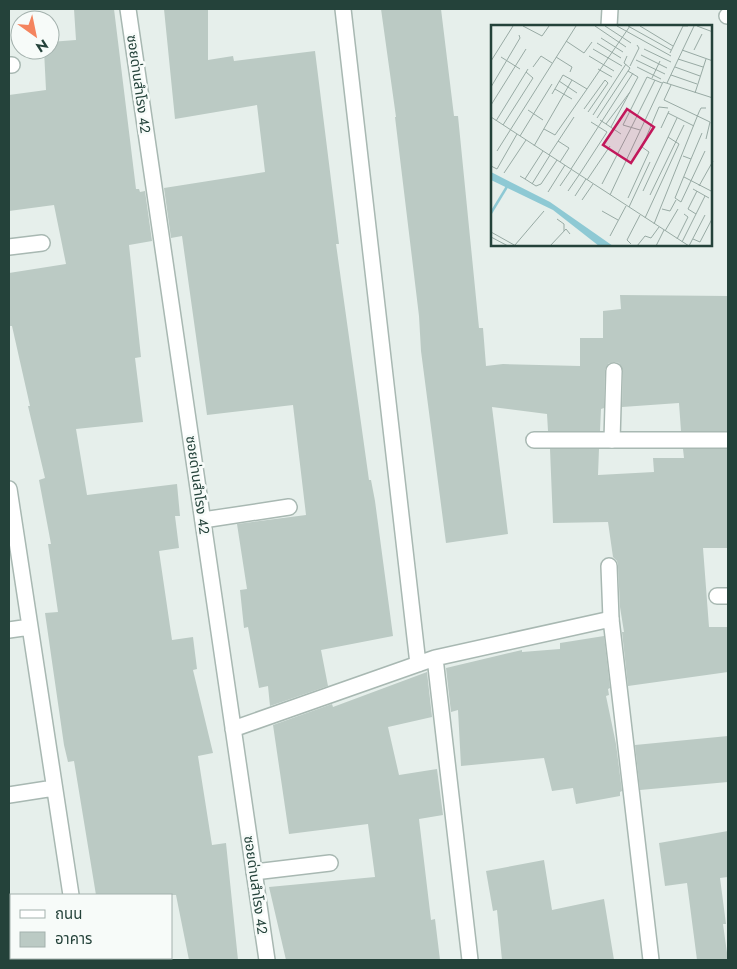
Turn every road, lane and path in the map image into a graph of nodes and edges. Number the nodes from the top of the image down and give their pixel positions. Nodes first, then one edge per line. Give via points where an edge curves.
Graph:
1 (128, 9) edge
2 (343, 9) edge
3 (610, 9) edge
4 (610, 25) edge
5 (42, 242) dead end
6 (9, 247) edge
7 (614, 371) dead end
8 (534, 440) dead end
9 (612, 440) junction
10 (728, 440) edge
11 (9, 489) edge
12 (289, 508) dead end
13 (203, 520) junction
14 (609, 566) dead end
15 (611, 619) junction
16 (30, 627) junction
17 (9, 630) edge
18 (435, 658) junction
19 (418, 664) junction
20 (233, 729) junction
21 (54, 788) junction
22 (9, 795) edge
23 (330, 863) dead end
24 (254, 872) junction
25 (71, 894) edge
26 (267, 960) edge
27 (470, 960) edge
28 (651, 960) edge

1 - 13 street, ซอยด่านสำโรง 42
2 - 19 street
3 - 4 street
5 - 6 street
7 - 9 street
8 - 9 street
9 - 10 street
11 - 16 street
12 - 13 street
13 - 20 street, ซอยด่านสำโรง 42
14 - 15 street
15 - 18 street
15 - 28 street
16 - 17 street
16 - 21 street
18 - 19 street
18 - 27 street
19 - 20 street
20 - 24 street, ซอยด่านสำโรง 42
21 - 22 street
21 - 25 street
23 - 24 street
24 - 26 street, ซอยด่านสำโรง 42

